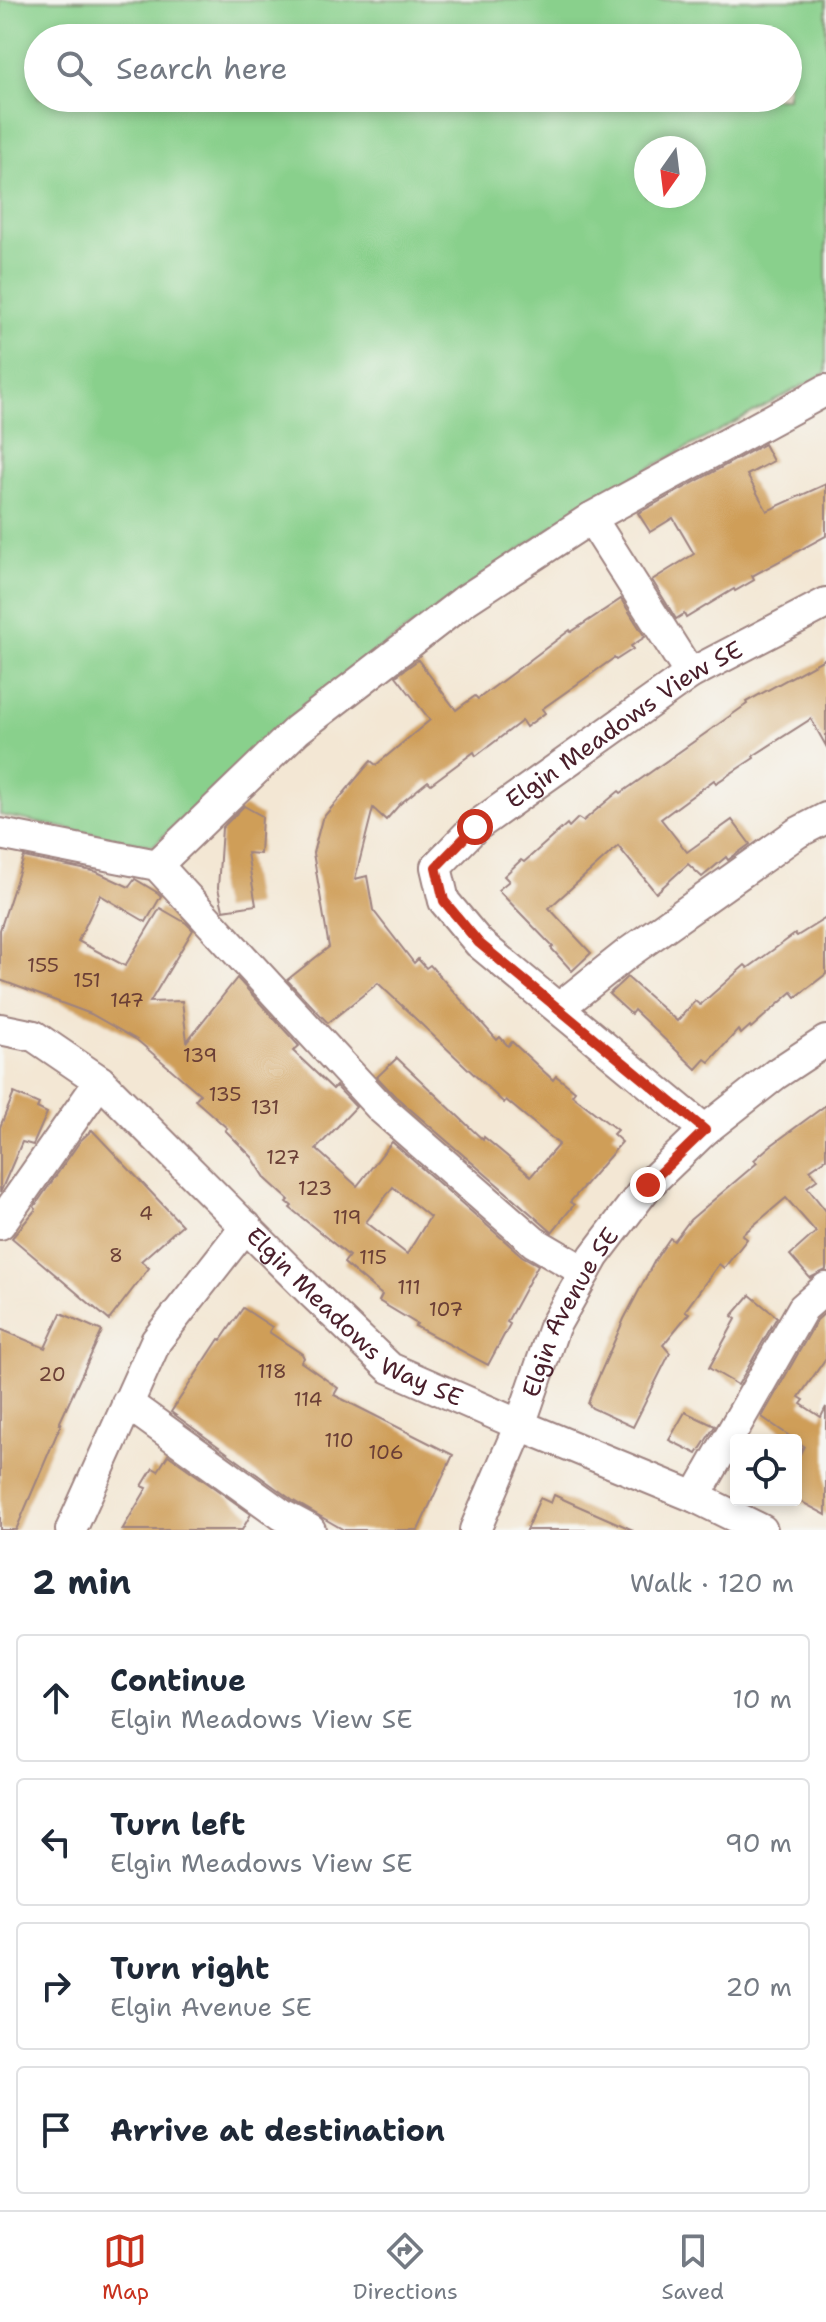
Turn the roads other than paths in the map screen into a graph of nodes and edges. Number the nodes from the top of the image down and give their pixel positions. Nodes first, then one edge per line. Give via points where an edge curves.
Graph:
1 (826, 390) edge
2 (591, 518) junction
3 (826, 603) edge
4 (690, 674) junction
5 (826, 818) edge
6 (0, 834) edge
7 (157, 865) junction
8 (560, 1007) junction
9 (0, 1029) edge
10 (826, 1041) edge
11 (100, 1081) junction
12 (705, 1130) junction
13 (0, 1224) edge
14 (246, 1226) junction
15 (585, 1272) junction
16 (826, 1288) edge
17 (127, 1403) junction
18 (520, 1425) junction
19 (695, 1497) junction
20 (278, 1523) edge
21 (71, 1530) edge
22 (310, 1530) edge
23 (475, 1530) edge
24 (762, 1530) edge

1 - 2 street
2 - 4 street
2 - 7 street via 464,601 297,730
3 - 4 street, Elgin Meadows View SE
4 - 8 street, Elgin Meadows View SE via 475,827 436,867 444,901 479,943
5 - 8 street via 628,953
6 - 7 street
7 - 15 street via 382,1109 534,1242
8 - 12 street, Elgin Meadows View SE
9 - 11 street, Elgin Meadows Way SE via 34,1036
10 - 12 street, Elgin Avenue SE
11 - 13 street
11 - 14 street, Elgin Meadows Way SE
12 - 15 street, Elgin Avenue SE via 648,1185
14 - 17 street via 156,1341
14 - 18 street, Elgin Meadows Way SE via 390,1368
15 - 18 street, Elgin Avenue SE via 554,1327
16 - 19 street via 803,1308
17 - 20 street
17 - 21 street
18 - 19 street, Elgin Meadows Way SE
18 - 23 street, Elgin Avenue SE
19 - 24 street, Elgin Meadows Way SE
20 - 22 street

